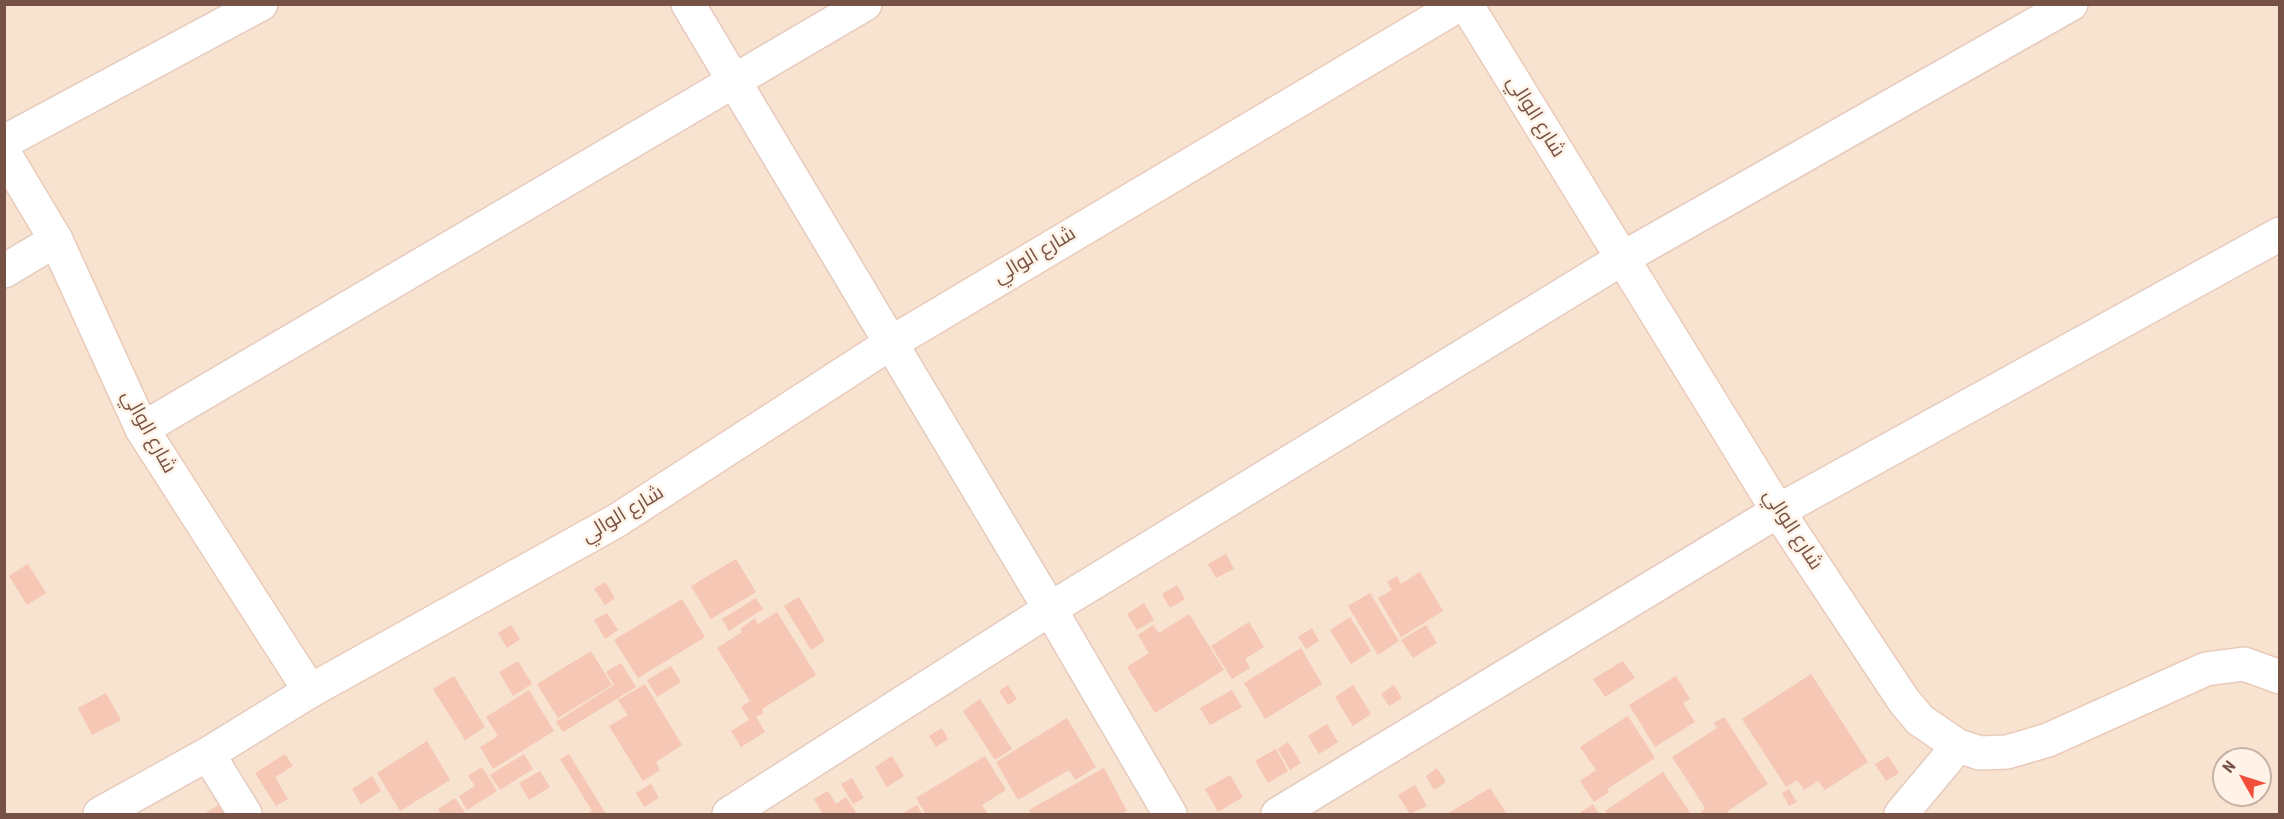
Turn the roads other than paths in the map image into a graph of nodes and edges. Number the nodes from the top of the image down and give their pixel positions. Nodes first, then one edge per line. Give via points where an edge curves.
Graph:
1 (261, 4) edge
2 (688, 4) edge
3 (865, 4) edge
4 (1460, 4) edge
5 (1466, 4) edge
6 (2072, 4) edge
7 (736, 82) junction
8 (4, 142) edge
9 (4, 153) edge
10 (2280, 234) edge
11 (56, 240) junction
12 (1623, 258) junction
13 (4, 272) edge
14 (891, 343) junction
15 (142, 429) junction
16 (1778, 511) junction
17 (1050, 609) junction
18 (2280, 677) edge
19 (310, 692) junction
20 (1958, 746) junction
21 (208, 754) junction
22 (100, 814) edge
23 (245, 814) edge
24 (729, 814) edge
25 (1170, 814) edge
26 (1278, 814) edge
27 (1901, 814) edge

1 - 8 street
2 - 7 street
3 - 7 street
4 - 14 street, شارع الوالي
5 - 12 street, شارع الوالي
6 - 12 street
7 - 14 street
7 - 15 street
9 - 11 street, شارع الوالي
10 - 16 street
11 - 13 street
11 - 15 street, شارع الوالي
12 - 16 street, شارع الوالي
12 - 17 street
14 - 17 street
14 - 19 street, شارع الوالي via 616,521
15 - 19 street, شارع الوالي
16 - 20 street, شارع الوالي via 1904,701 1920,720
16 - 26 street
17 - 24 street
17 - 25 street
18 - 20 street, شارع الوالي via 2244,664 2206,669 2048,741 2007,752 1980,753
19 - 21 street
20 - 27 street
21 - 22 street
21 - 23 street

